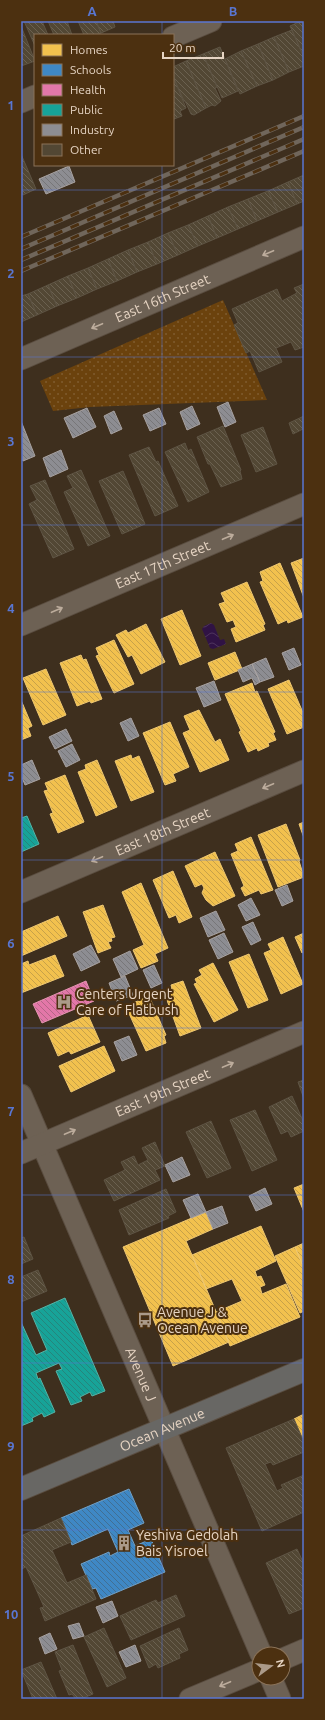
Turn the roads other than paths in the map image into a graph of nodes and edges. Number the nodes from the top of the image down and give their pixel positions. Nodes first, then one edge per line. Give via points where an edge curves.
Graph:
1 (211, 21) edge
2 (174, 37) edge
3 (34, 96) edge
4 (21, 102) edge
5 (304, 237) edge
6 (21, 359) edge
7 (304, 504) edge
8 (21, 625) edge
9 (304, 770) edge
10 (21, 892) edge
11 (304, 1032) edge
12 (21, 1095) edge
13 (42, 1144) junction
14 (21, 1153) edge
15 (304, 1370) edge
16 (164, 1430) junction
17 (21, 1490) edge
18 (258, 1646) edge
19 (304, 1650) edge
20 (291, 1656) edge
21 (251, 1673) edge
22 (274, 1686) edge
23 (190, 1699) edge
24 (280, 1699) edge

1 - 2 street
3 - 4 street
5 -> 6 street, East 16th Street
8 -> 7 street, East 17th Street
9 -> 10 street, East 18th Street
13 -> 11 street, East 19th Street
12 - 13 street, Avenue J
13 - 14 street, East 19th Street
13 - 16 street, Avenue J
15 - 16 main road, Ocean Avenue
16 - 17 main road, Ocean Avenue
16 - 18 street, Avenue J
19 - 20 street
21 -> 23 street
22 - 24 street

